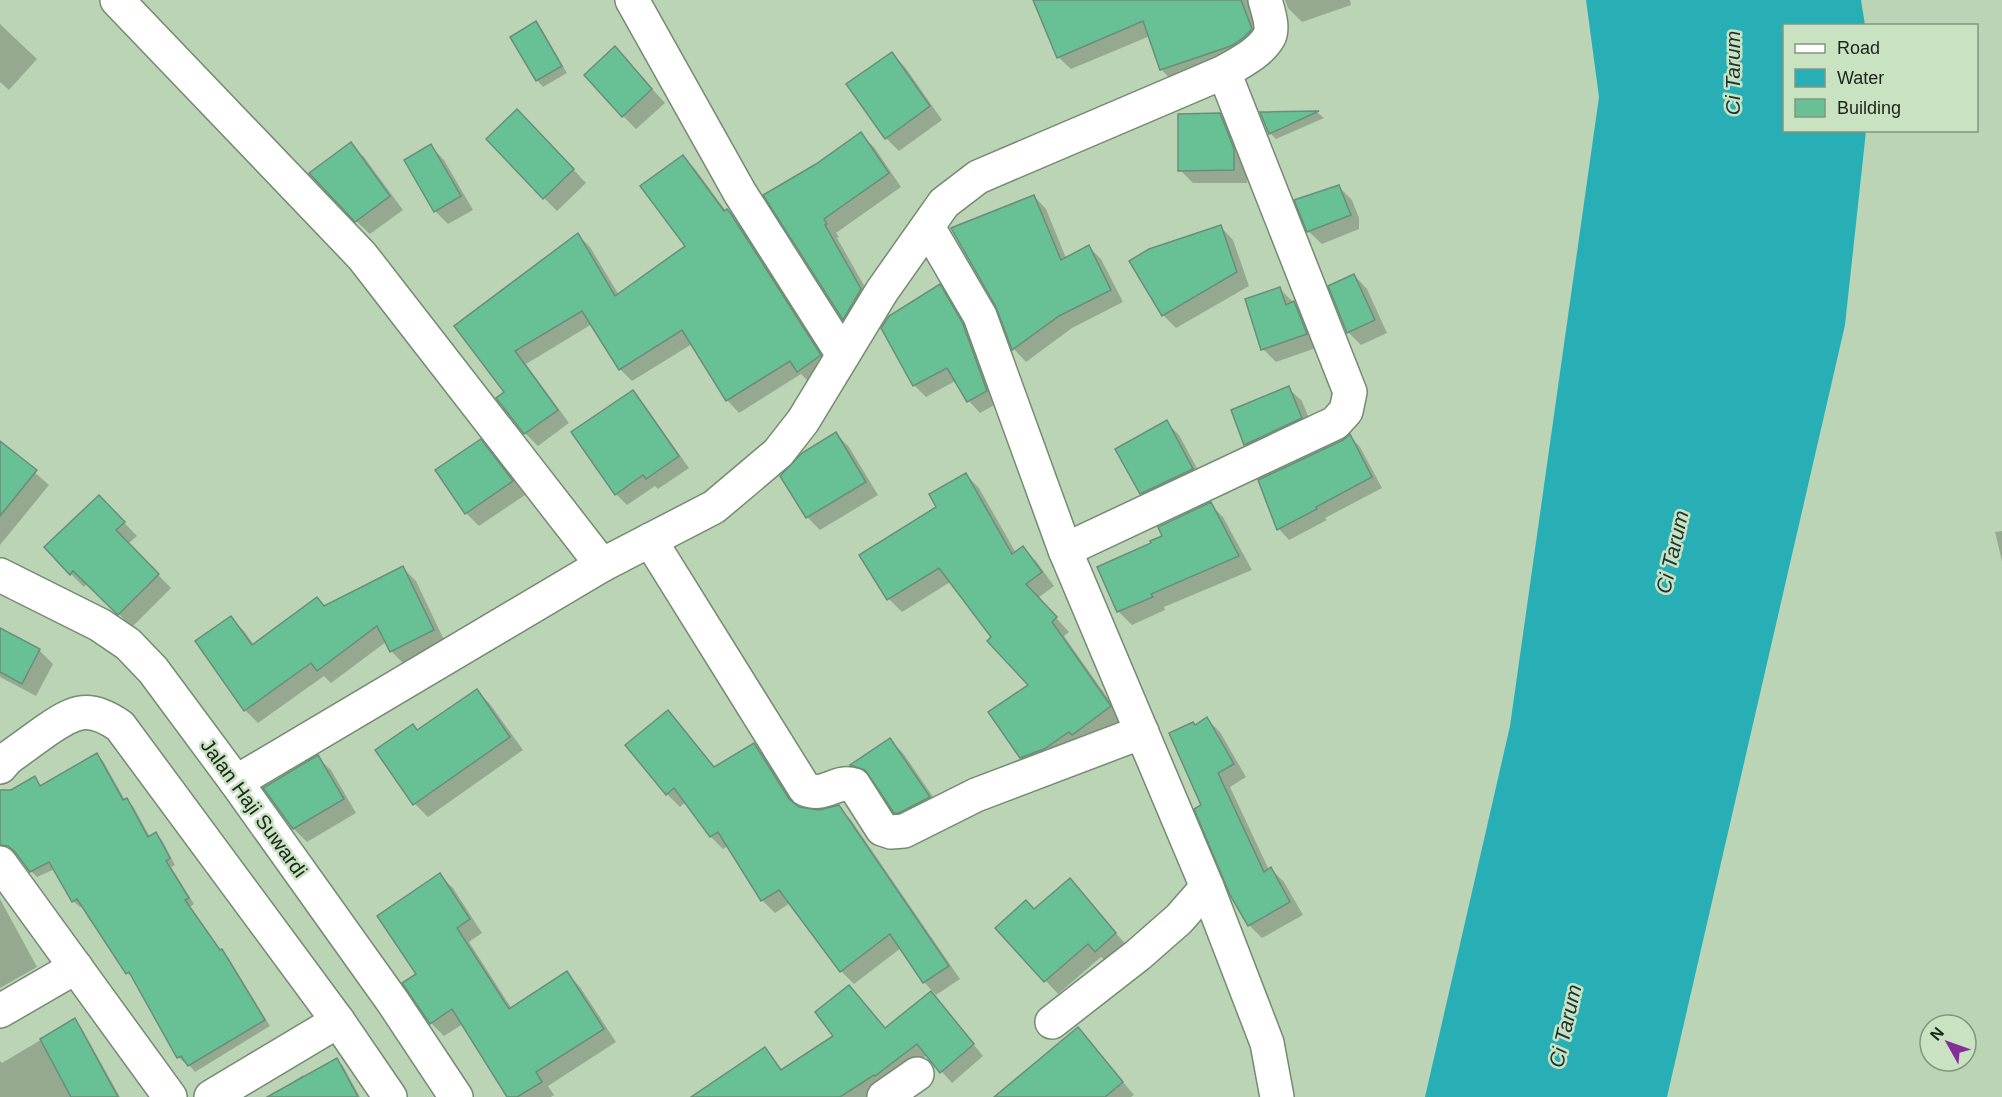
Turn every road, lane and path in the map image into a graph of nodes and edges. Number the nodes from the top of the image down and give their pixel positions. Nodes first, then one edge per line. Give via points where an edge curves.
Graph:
1 (117, 0) edge
2 (632, 0) edge
3 (1265, 0) edge
4 (1224, 72) junction
5 (928, 227) junction
6 (843, 355) junction
7 (650, 540) junction
8 (1065, 550) junction
9 (602, 565) junction
10 (0, 575) edge
11 (1142, 732) junction
12 (0, 767) edge
13 (236, 782) junction
14 (0, 863) edge
15 (1207, 887) junction
16 (76, 967) junction
17 (0, 1011) edge
18 (338, 1021) junction
19 (1052, 1022) dead end
20 (918, 1074) dead end
21 (170, 1097) edge
22 (210, 1097) edge
23 (390, 1097) edge
24 (456, 1097) edge
25 (884, 1097) edge
26 (1277, 1097) edge

1 - 9 street via 362,256
2 - 6 street via 740,193
3 - 4 street via 1269,36 1255,52
4 - 5 street via 978,177 944,203
4 - 8 street via 1350,392 1346,411 1335,423
5 - 6 street
5 - 8 street via 980,316
6 - 7 street via 803,421 778,453 714,507
7 - 9 street
7 - 11 street via 805,789 822,793 845,783 854,785 882,829 904,831 975,795
8 - 11 street
9 - 13 street
10 - 13 street, Jalan Haji Suwardi via 100,625 128,644 153,670
11 - 15 street
12 - 18 street via 69,715 90,712 120,726
13 - 24 street, Jalan Haji Suwardi
14 - 16 street
15 - 19 street via 1147,948
15 - 26 street via 1267,1043
16 - 17 street
16 - 21 street
18 - 22 street
18 - 23 street
20 - 25 street

